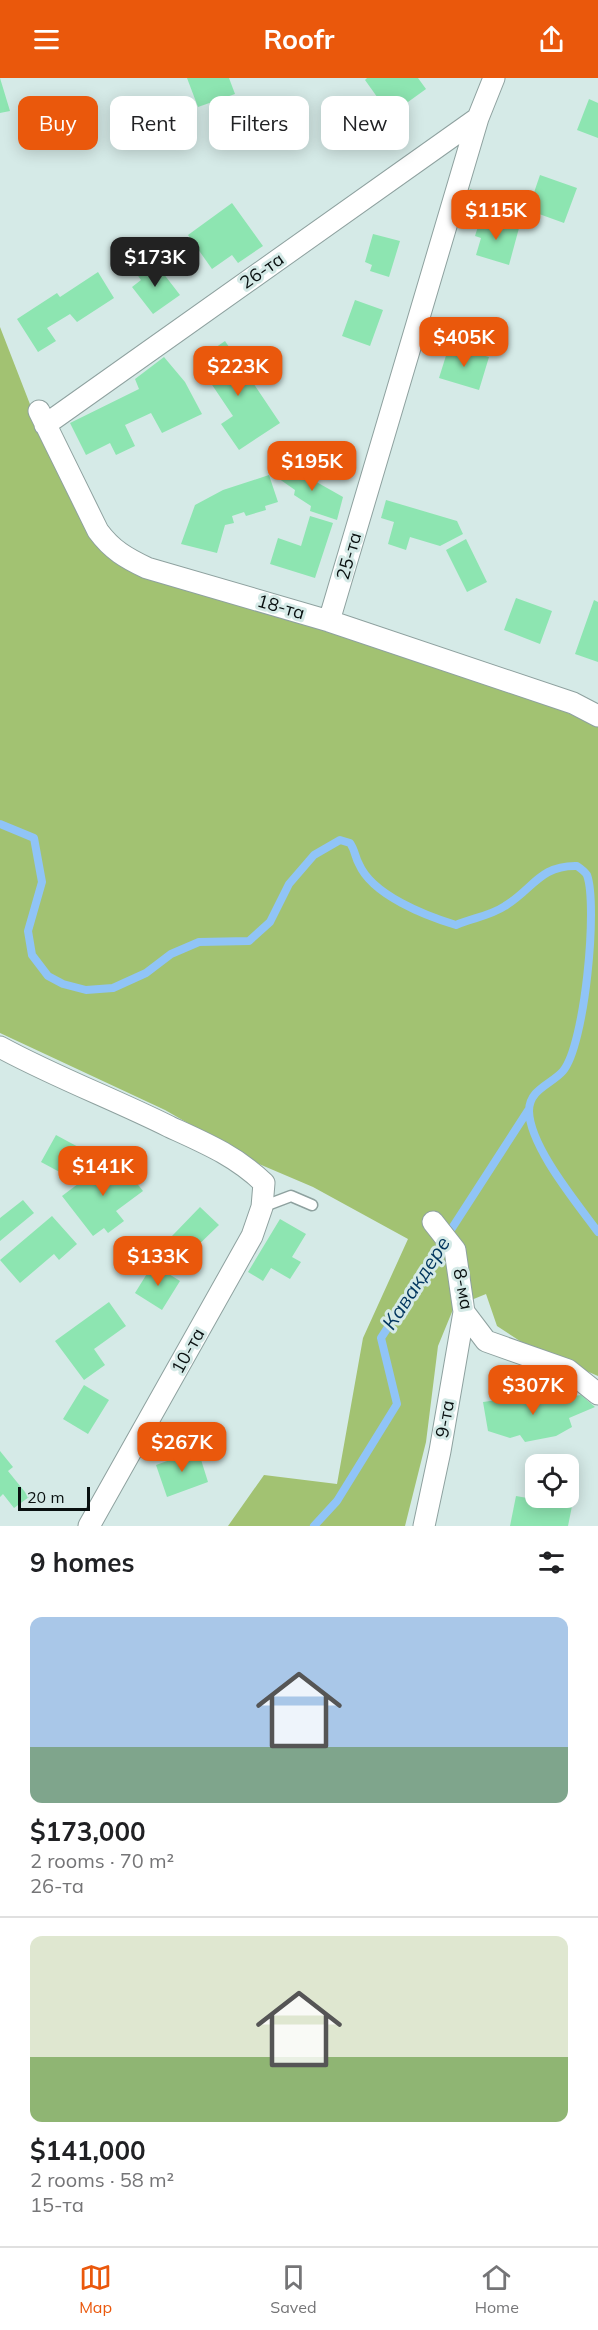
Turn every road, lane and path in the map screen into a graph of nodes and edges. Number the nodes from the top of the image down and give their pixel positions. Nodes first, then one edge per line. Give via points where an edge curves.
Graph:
1 (494, 78) edge
2 (478, 118) junction
3 (42, 418) joint
4 (329, 621) junction
5 (598, 716) edge
6 (0, 1047) edge
7 (312, 1205) dead end
8 (261, 1207) junction
9 (433, 1222) dead end
10 (464, 1312) junction
11 (598, 1394) edge
12 (89, 1526) edge
13 (424, 1526) edge

1 - 2 street, 25-та
2 - 3 street, 26-та
2 - 4 street, 25-та
3 - 4 street, 18-та via 98,531 125,558 147,568
4 - 5 street, 18-та via 573,703
6 - 8 street, 10-та via 233,1157 264,1183
7 - 8 lane via 291,1196
8 - 12 street, 10-та via 252,1236
9 - 10 street, 8-ма via 455,1250
10 - 11 street, 8-ма via 486,1341 567,1370
10 - 13 street, 9-та

